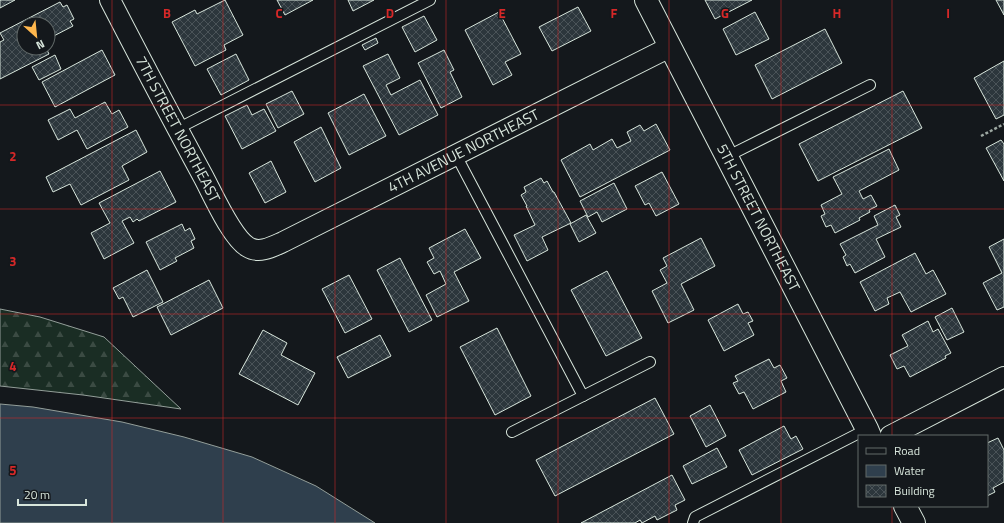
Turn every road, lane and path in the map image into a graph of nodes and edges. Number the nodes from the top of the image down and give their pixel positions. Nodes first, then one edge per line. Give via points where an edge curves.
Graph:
1 (110, 0) edge
2 (430, 0) edge
3 (646, 0) edge
4 (670, 47) junction
5 (870, 85) dead end
6 (1004, 124) edge
7 (177, 129) junction
8 (981, 136) dead end
9 (456, 154) junction
10 (726, 156) junction
11 (256, 250) joint
12 (650, 362) dead end
13 (1004, 377) edge
14 (583, 396) junction
15 (512, 432) dead end
16 (869, 432) edge
17 (892, 435) edge
18 (858, 437) edge
19 (906, 507) edge
20 (693, 523) edge
21 (914, 523) edge

1 - 7 street, 7TH STREET NORTHEAST
2 - 7 lane
3 - 4 street, 5TH STREET NORTHEAST
4 - 9 street, 4TH AVENUE NORTHEAST
4 - 10 street, 5TH STREET NORTHEAST
5 - 10 lane
6 - 8 path
7 - 11 street, 7TH STREET NORTHEAST via 239,239
9 - 11 street, 4TH AVENUE NORTHEAST via 283,242 267,249
9 - 14 lane
10 - 16 street, 5TH STREET NORTHEAST
12 - 14 lane
13 - 17 street
14 - 15 lane
18 - 20 lane via 695,517
19 - 21 street

